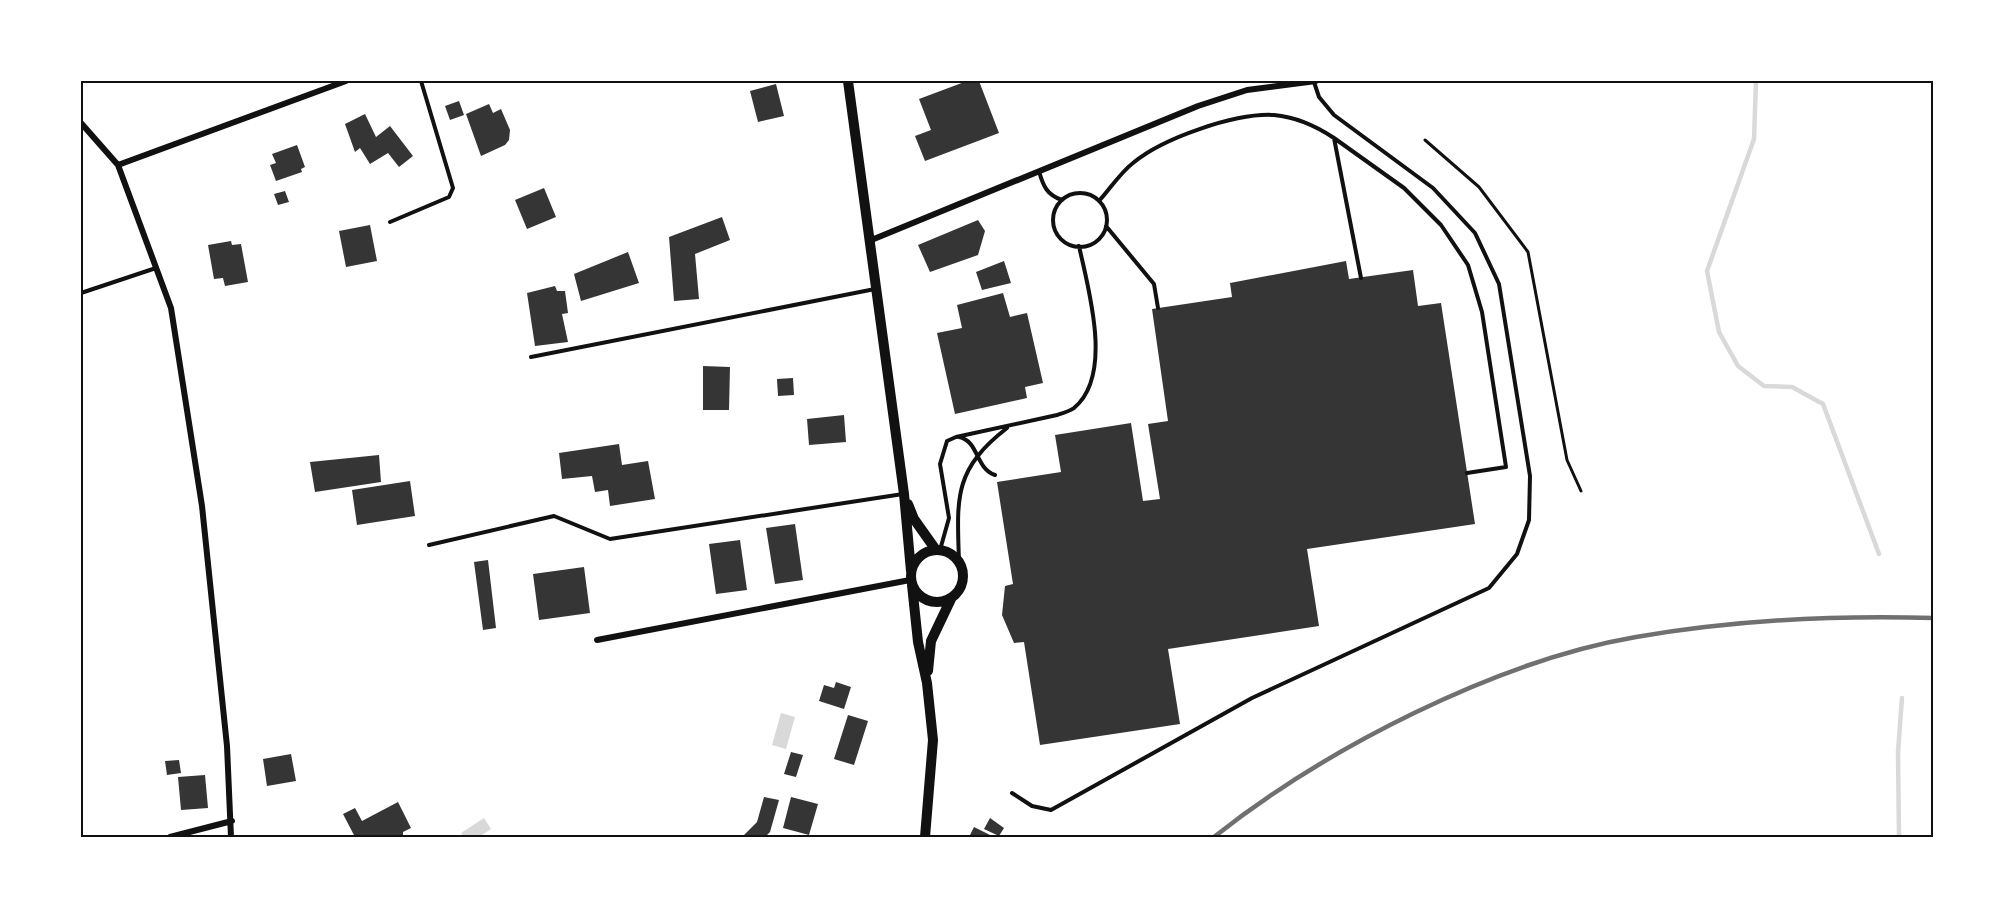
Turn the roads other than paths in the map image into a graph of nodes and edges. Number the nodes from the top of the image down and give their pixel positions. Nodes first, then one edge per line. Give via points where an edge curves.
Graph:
1 (323, 81) edge
2 (346, 81) edge
3 (421, 81) edge
4 (848, 81) edge
5 (1315, 81) edge
6 (327, 88) junction
7 (81, 123) edge
8 (1334, 138) junction
9 (118, 165) junction
10 (1038, 170) junction
11 (1062, 200) junction
12 (1099, 201) junction
13 (390, 222) dead end
14 (1106, 226) junction
15 (869, 241) junction
16 (1079, 246) junction
17 (156, 268) junction
18 (1361, 278) dead end
19 (876, 289) junction
20 (81, 293) edge
21 (1158, 308) dead end
22 (531, 357) dead end
23 (1009, 426) junction
24 (956, 437) junction
25 (976, 454) junction
26 (1467, 473) dead end
27 (995, 475) dead end
28 (904, 494) junction
29 (429, 544) dead end
30 (938, 550) junction
31 (959, 562) junction
32 (911, 579) junction
33 (951, 599) junction
34 (597, 640) dead end
35 (927, 683) junction
36 (1012, 793) dead end
37 (232, 821) junction
38 (170, 837) edge
39 (231, 837) edge
40 (925, 837) edge

1 - 6 street
2 - 6 street
3 - 13 lane via 453,188 449,197
4 - 15 main road
5 - 10 street via 1247,90
5 - 36 lane via 1319,97 1334,115 1440,195 1475,233 1499,284 1530,476 1529,520 1517,554 1489,588 1252,698 1051,810 1032,806
6 - 9 street
7 - 9 street
8 - 12 lane via 1320,129 1272,115 1231,121 1163,143 1132,164
8 - 18 lane
8 - 26 lane via 1404,188 1441,225 1468,265 1482,312 1506,467
9 - 17 street
10 - 11 lane via 1051,196
10 - 15 street
11 - 12 lane via 1079,193
11 - 16 lane via 1054,213 1055,231 1065,242
12 - 14 lane
14 - 16 lane via 1093,243
14 - 21 lane via 1154,284
15 - 19 main road
16 - 23 lane via 1094,319 1093,374 1086,394 1073,409
17 - 20 lane
17 - 37 street via 171,308 202,506
19 - 22 lane
19 - 28 main road
23 - 24 lane
23 - 25 lane
24 - 25 lane via 970,442
24 - 30 lane via 944,446 940,464 949,518
25 - 27 lane via 982,468
25 - 31 lane via 958,504
28 - 29 lane via 610,539 554,516
28 - 30 main road via 915,519
28 - 32 main road
30 - 31 main road
30 - 32 main road via 920,556
31 - 33 main road via 963,579
32 - 33 main road via 915,592 928,601
32 - 34 street
32 - 35 main road
33 - 35 main road via 931,640
35 - 40 main road via 933,740
37 - 38 street
37 - 39 street

